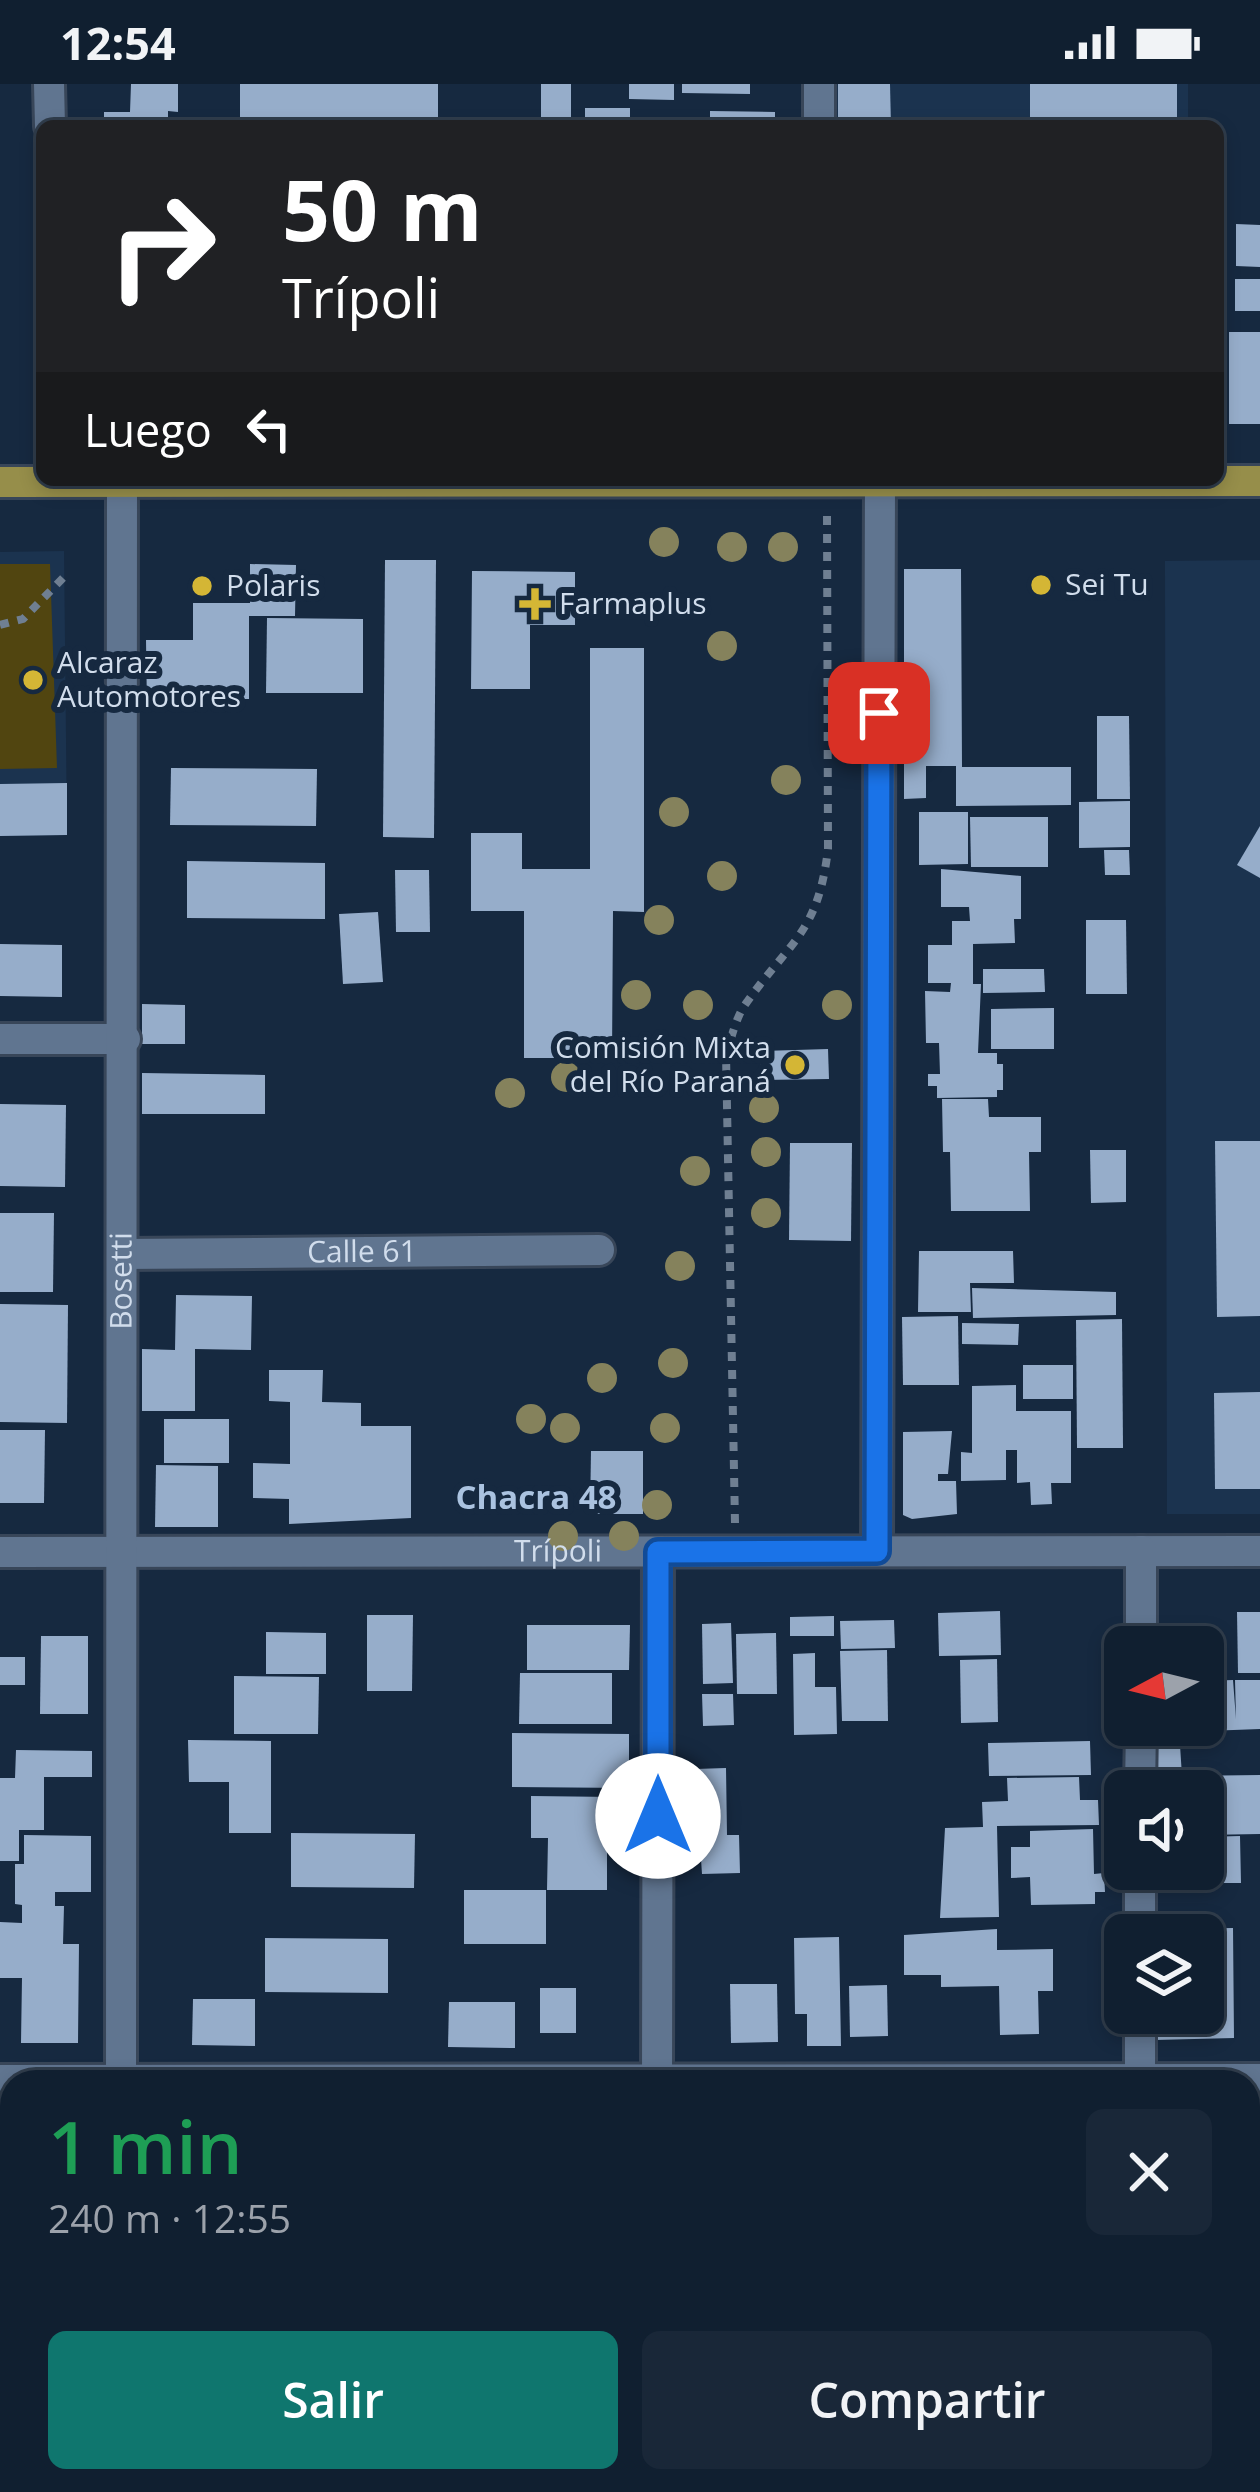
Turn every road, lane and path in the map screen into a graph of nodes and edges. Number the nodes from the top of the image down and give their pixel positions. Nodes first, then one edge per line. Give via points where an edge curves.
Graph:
1 (50, 84) edge
2 (819, 84) edge
3 (50, 120) edge
4 (820, 120) edge
5 (36, 481) edge
6 (1224, 481) edge
7 (1260, 481) edge
8 (0, 482) edge
9 (122, 486) edge
10 (824, 486) edge
11 (880, 486) edge
12 (64, 577) dead end
13 (0, 625) edge
14 (0, 1039) edge
15 (125, 1039) junction
16 (599, 1250) dead end
17 (122, 1254) junction
18 (735, 1551) junction
19 (877, 1551) junction
20 (1141, 1551) junction
21 (1260, 1551) edge
22 (0, 1552) edge
23 (122, 1552) junction
24 (658, 1552) junction
25 (1141, 1626) edge
26 (1140, 2034) edge
27 (121, 2070) edge
28 (657, 2070) edge
29 (1140, 2070) edge

1 - 3 street
2 - 4 street
5 - 8 main road
6 - 7 main road
9 - 15 street, Bosetti
10 - 18 path via 823,888 804,936 744,1005 726,1054
11 - 19 street
12 - 13 path via 23,620
14 - 15 street
15 - 17 street, Bosetti
16 - 17 street, Calle 61
17 - 23 street, Bosetti
18 - 19 street, Trípoli
18 - 24 street, Trípoli
19 - 20 street, Trípoli
20 - 21 street, Trípoli
20 - 25 street
22 - 23 street, Trípoli
23 - 24 street, Trípoli
23 - 27 street, Bosetti
24 - 28 street
26 - 29 street

